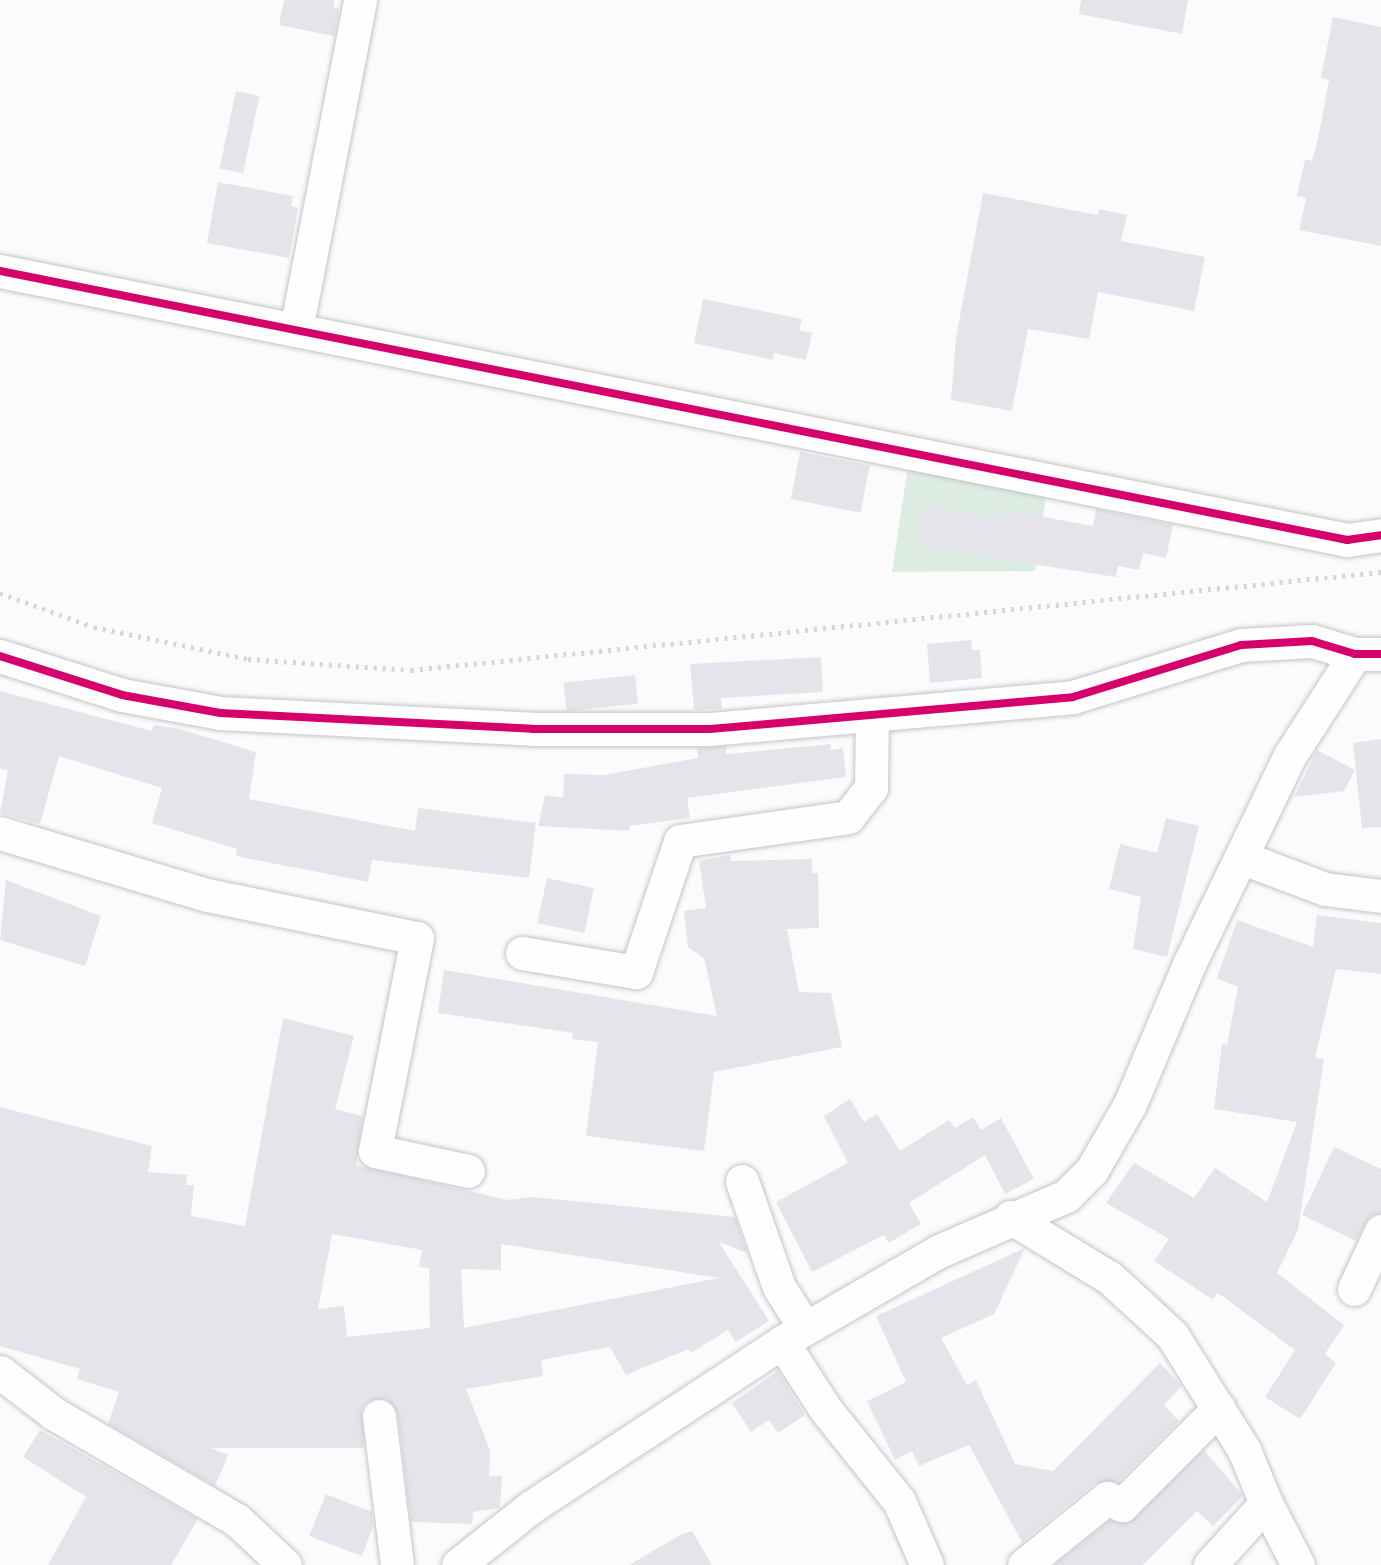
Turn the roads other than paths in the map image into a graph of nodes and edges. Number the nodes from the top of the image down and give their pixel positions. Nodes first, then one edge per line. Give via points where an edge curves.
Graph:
1 (360, 0) edge
2 (0, 271) edge
3 (296, 330) junction
4 (1381, 535) edge
5 (1368, 654) edge
6 (0, 656) edge
7 (872, 715) junction
8 (0, 833) edge
9 (1243, 858) junction
10 (1381, 896) edge
11 (522, 952) dead end
12 (468, 1171) dead end
13 (742, 1181) dead end
14 (1010, 1217) junction
15 (1381, 1231) edge
16 (1354, 1288) dead end
17 (794, 1335) junction
18 (0, 1372) edge
19 (1219, 1408) junction
20 (379, 1416) dead end
21 (1266, 1503) junction
22 (285, 1565) edge
23 (397, 1565) edge
24 (458, 1565) edge
25 (927, 1565) edge
26 (1024, 1565) edge
27 (1210, 1565) edge
28 (1298, 1565) edge

1 - 3 street
2 - 3 street
3 - 4 street via 1347,540
5 - 7 street via 1312,641 1241,645 1176,660 1073,697
5 - 9 street via 1289,757
6 - 7 street via 122,694 220,712 533,729 710,729
7 - 11 street via 871,788 848,817 681,841 636,972
8 - 12 street via 207,895 417,938 375,1151
9 - 10 street via 1326,889
9 - 14 street via 1106,1151 1066,1196
13 - 17 street
14 - 17 street via 937,1252
14 - 19 street via 1117,1284 1172,1335
15 - 16 street
17 - 24 street via 531,1507
17 - 25 street via 826,1410 899,1501
18 - 22 street via 53,1413 237,1520
19 - 21 street
19 - 26 street via 1122,1505 1098,1505
20 - 23 street
21 - 27 street
21 - 28 street

